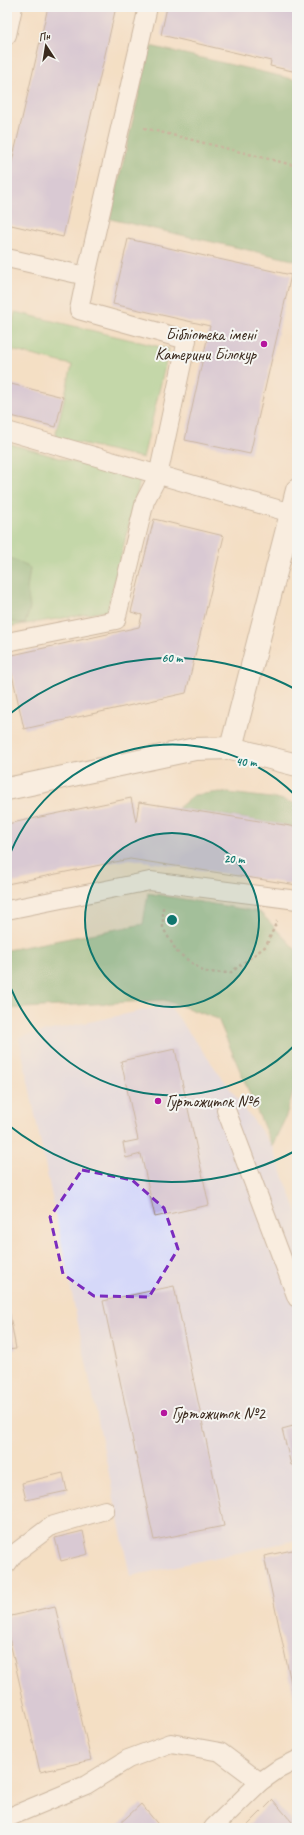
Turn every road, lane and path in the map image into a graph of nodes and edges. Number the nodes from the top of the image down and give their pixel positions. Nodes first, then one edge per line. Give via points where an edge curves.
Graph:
1 (13, 7) edge
2 (148, 7) edge
3 (7, 35) edge
4 (121, 122) junction
5 (297, 166) edge
6 (7, 258) edge
7 (86, 276) junction
8 (7, 431) edge
9 (158, 476) junction
10 (297, 490) edge
11 (291, 513) junction
12 (7, 642) edge
13 (231, 748) junction
14 (297, 765) edge
15 (7, 789) edge
16 (163, 882) junction
17 (292, 899) edge
18 (7, 910) edge
19 (226, 1110) dead end
20 (297, 1298) edge
21 (105, 1510) dead end
22 (7, 1564) edge
23 (297, 1760) edge
24 (260, 1782) junction
25 (7, 1818) edge
26 (213, 1828) edge

1 - 3 lane
2 - 4 lane
4 - 5 path
4 - 7 lane
6 - 7 lane
7 - 9 lane via 79,310 187,340
8 - 9 lane
9 - 11 lane
9 - 12 lane via 145,501 116,620
10 - 11 street
11 - 13 street
13 - 14 street
13 - 15 street via 195,749
16 - 17 lane
16 - 17 path via 163,928 177,952 204,972 230,973 266,946
16 - 18 lane via 150,881
19 - 20 lane
21 - 22 lane via 51,1526 14,1554
23 - 24 lane via 276,1770
24 - 25 lane via 220,1752 171,1743 128,1759 86,1785
24 - 26 lane

